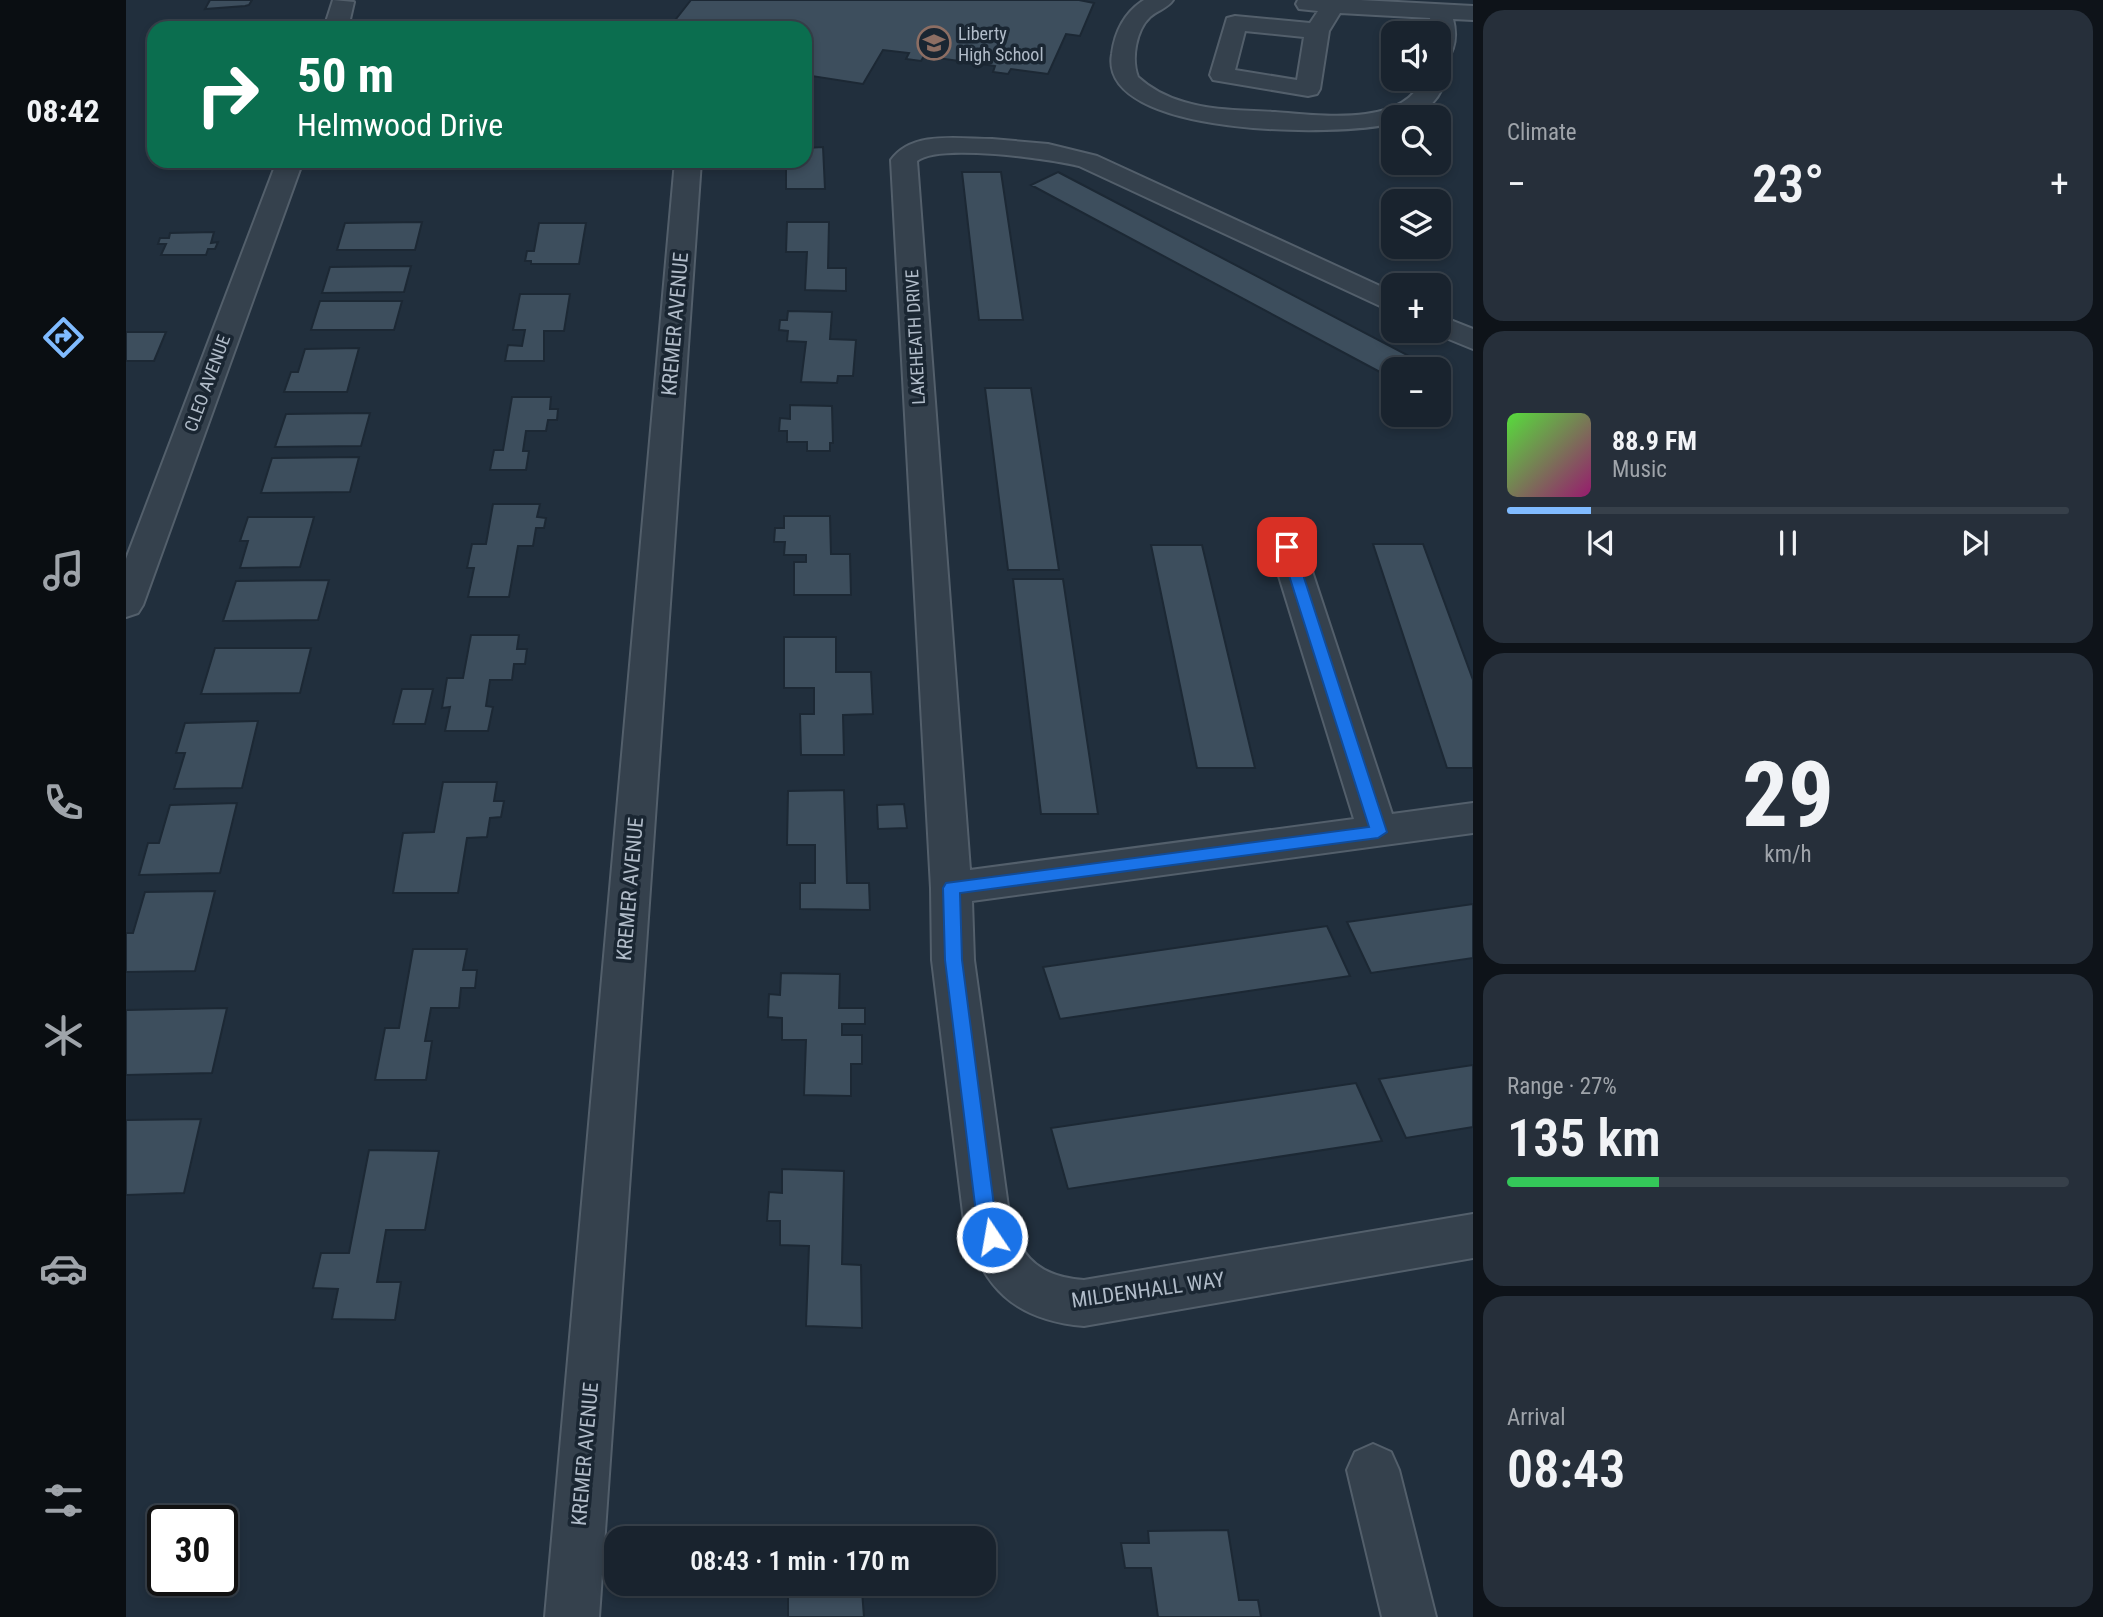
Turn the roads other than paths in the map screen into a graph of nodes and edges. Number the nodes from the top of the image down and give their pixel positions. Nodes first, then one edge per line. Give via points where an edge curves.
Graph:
1 (1162, 0) edge
2 (343, 2) dead end
3 (1284, 2) edge
4 (1327, 4) edge
5 (1440, 12) junction
6 (1473, 13) edge
7 (338, 21) edge
8 (1442, 21) edge
9 (1317, 31) dead end
10 (1429, 91) edge
11 (287, 168) edge
12 (687, 168) edge
13 (1381, 297) edge
14 (1451, 330) edge
15 (1473, 340) edge
16 (1287, 547) dead end
17 (126, 605) edge
18 (1473, 818) edge
19 (1378, 832) junction
20 (951, 888) junction
21 (1473, 1236) edge
22 (1373, 1470) dead end
23 (572, 1617) edge
24 (1409, 1617) edge

1 - 10 street via 1135,18 1126,39 1122,69 1128,81 1146,94 1179,109 1216,116 1335,123 1397,114 1419,103
2 - 7 street
3 - 4 street
4 - 5 street
4 - 9 street
5 - 6 street
5 - 8 street
11 - 17 street, CLEO AVENUE
12 - 23 street, KREMER AVENUE
13 - 20 street, LAKEHEATH DRIVE via 1088,161 1018,146 932,147 908,153 904,160
14 - 15 street
16 - 19 street
18 - 19 street
19 - 20 street
20 - 21 street, MILDENHALL WAY via 953,960 987,1221 997,1253 1033,1292 1060,1303 1084,1303
22 - 24 street

